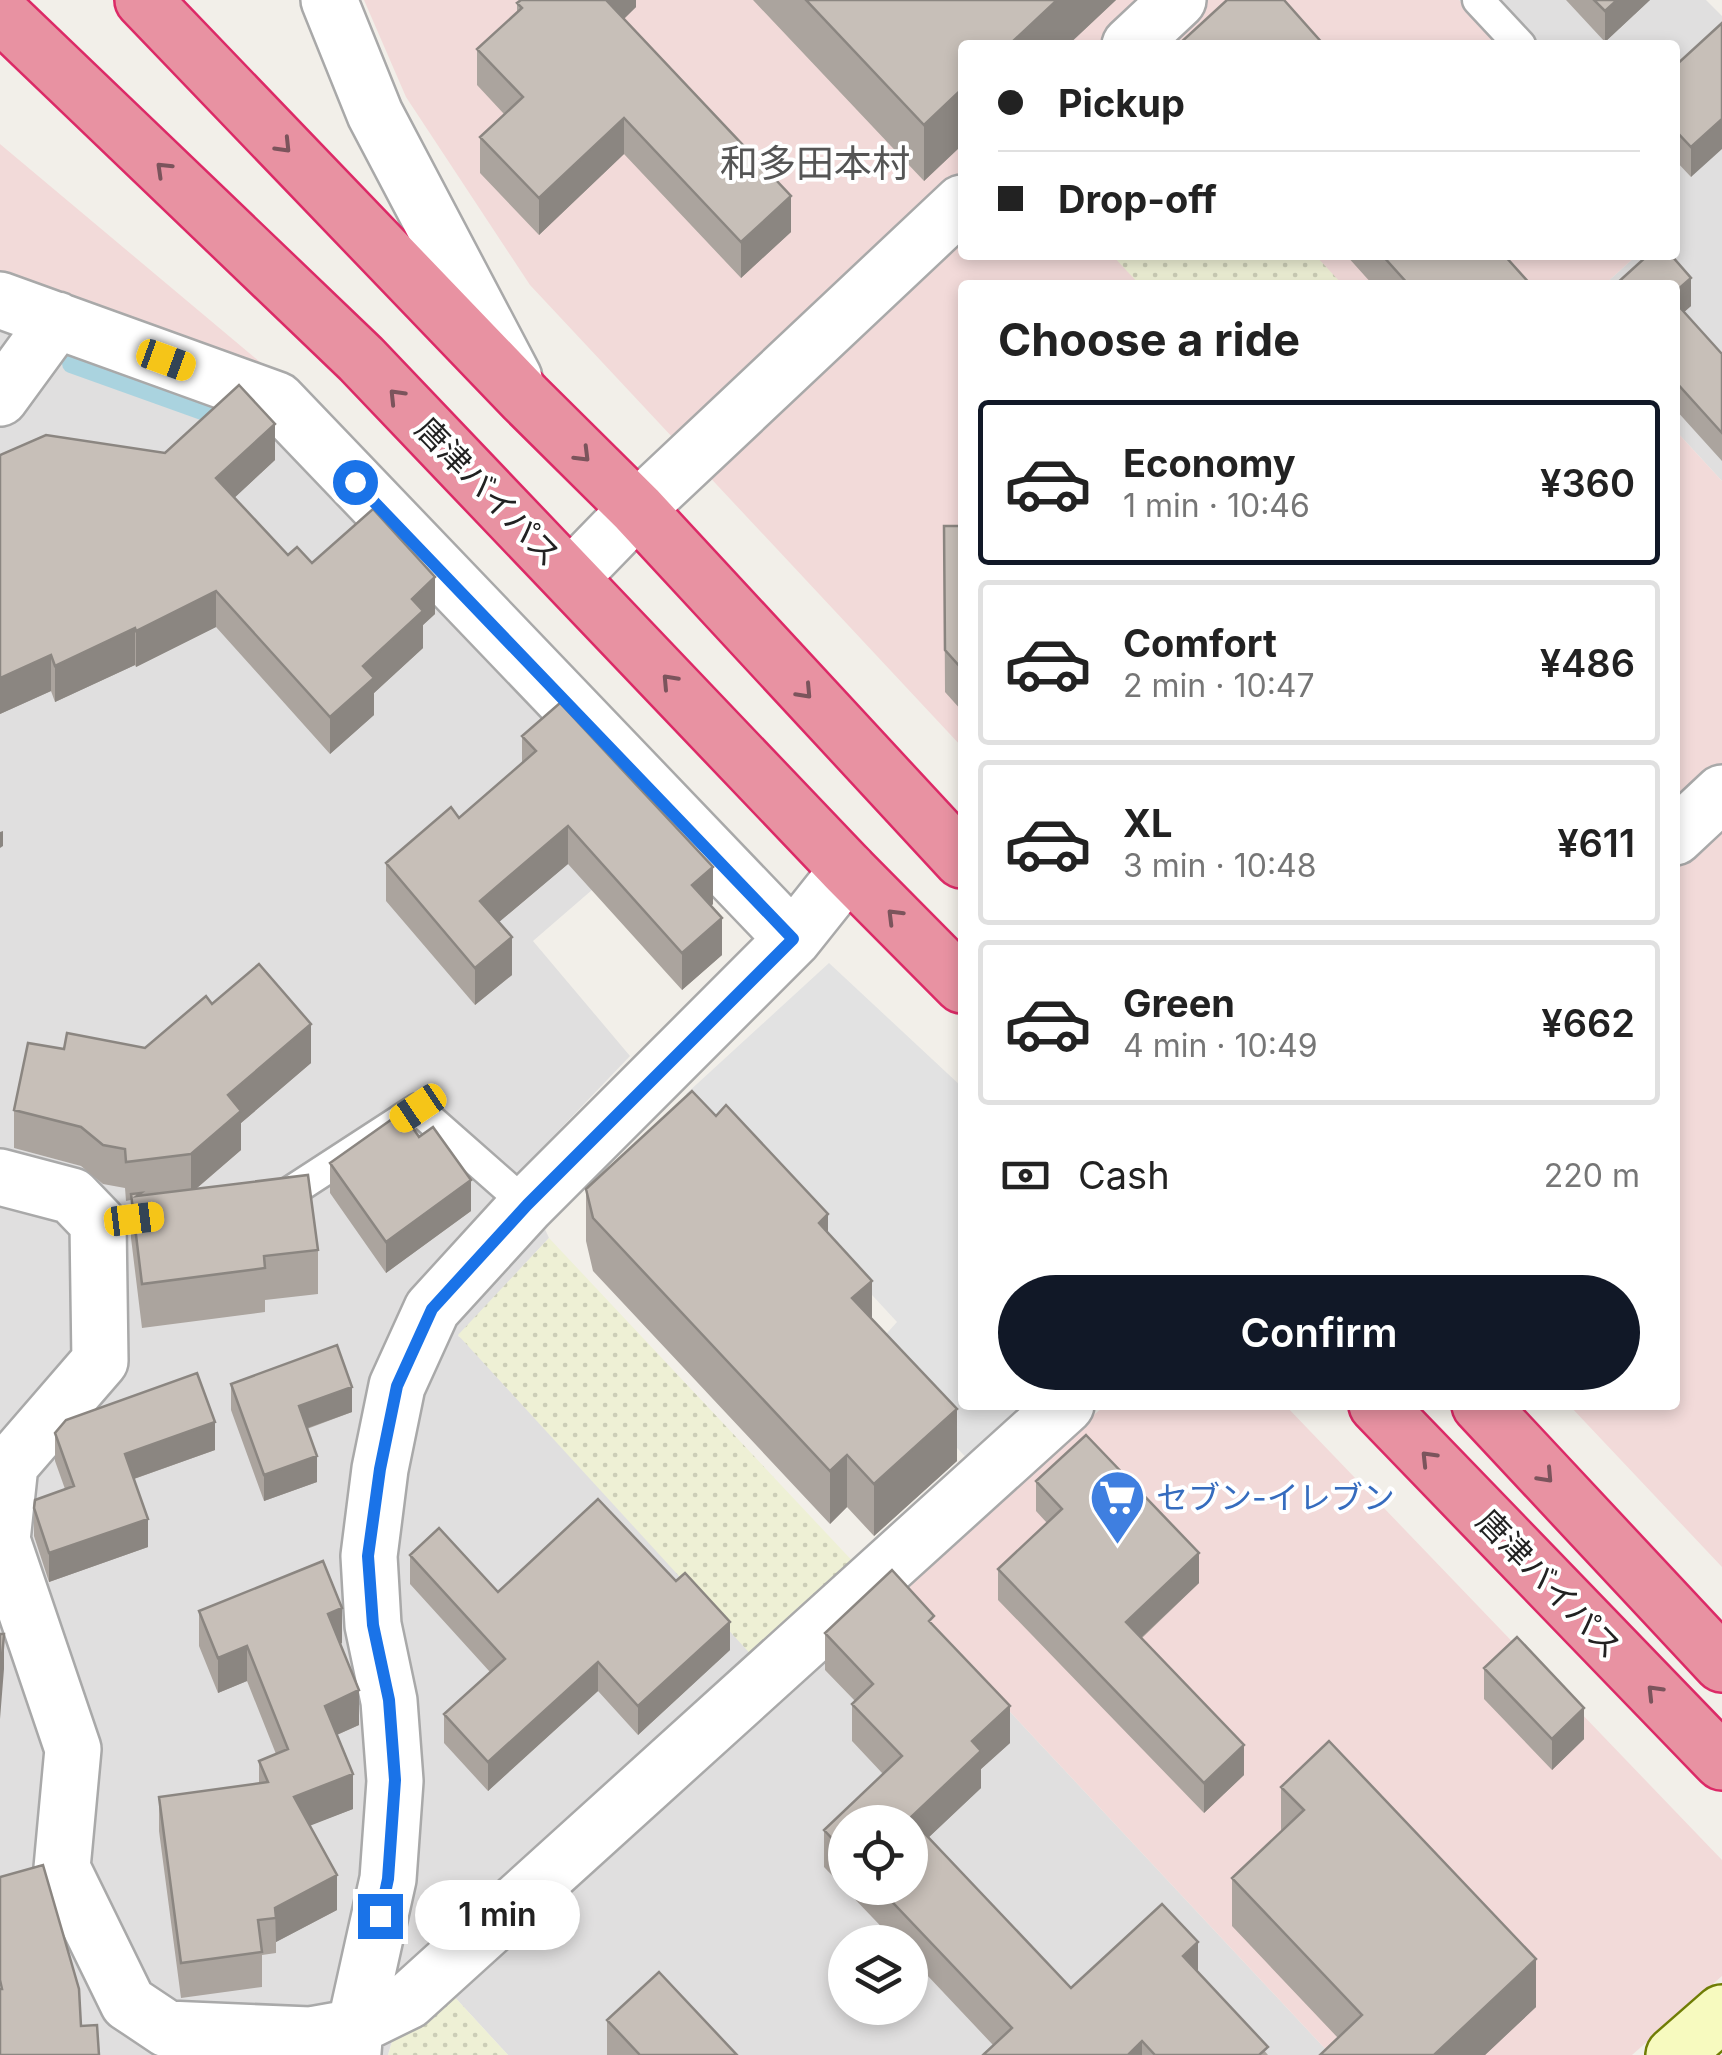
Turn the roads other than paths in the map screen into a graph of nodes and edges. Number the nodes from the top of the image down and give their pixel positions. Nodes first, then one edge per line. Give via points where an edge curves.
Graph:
1 (144, 0) edge
2 (328, 0) edge
3 (1178, 0) edge
4 (1478, 0) edge
5 (0, 13) edge
6 (1135, 40) edge
7 (1515, 40) edge
8 (958, 207) edge
9 (0, 300) edge
10 (56, 320) junction
11 (0, 398) edge
12 (525, 398) junction
13 (637, 509) junction
14 (571, 577) junction
15 (1722, 792) edge
16 (1680, 832) edge
17 (958, 856) edge
18 (848, 870) junction
19 (793, 939) junction
20 (958, 980) edge
21 (1, 1175) edge
22 (527, 1205) junction
23 (242, 1206) edge
24 (1060, 1410) edge
25 (1382, 1410) edge
26 (1485, 1410) edge
27 (1722, 1664) edge
28 (1722, 1762) edge
29 (1722, 2013) edge
30 (354, 2041) edge
31 (1674, 2055) edge

1 -> 12 highway
2 - 12 street via 376,114
3 - 6 street
4 - 7 lane
14 -> 5 highway, 唐津バイパス via 361,360
8 - 13 street
9 - 10 street
10 - 11 street
10 - 19 street via 276,400
12 -> 13 highway
13 - 14 street
13 -> 17 highway
18 -> 14 highway, 唐津バイパス
15 - 16 street
18 - 19 street
20 -> 18 highway, 唐津バイパス
19 - 22 street
21 - 30 street via 72,1196 116,1221 100,1361 10,1465 2,1540 73,1749 62,1868 128,2004 168,2029
22 - 23 lane via 418,1108 278,1202
22 - 30 street via 432,1309 397,1386 368,1556 395,1780 388,1879
24 - 30 street via 408,2000
28 -> 25 highway, 唐津バイパス
26 -> 27 highway
29 - 31 street

